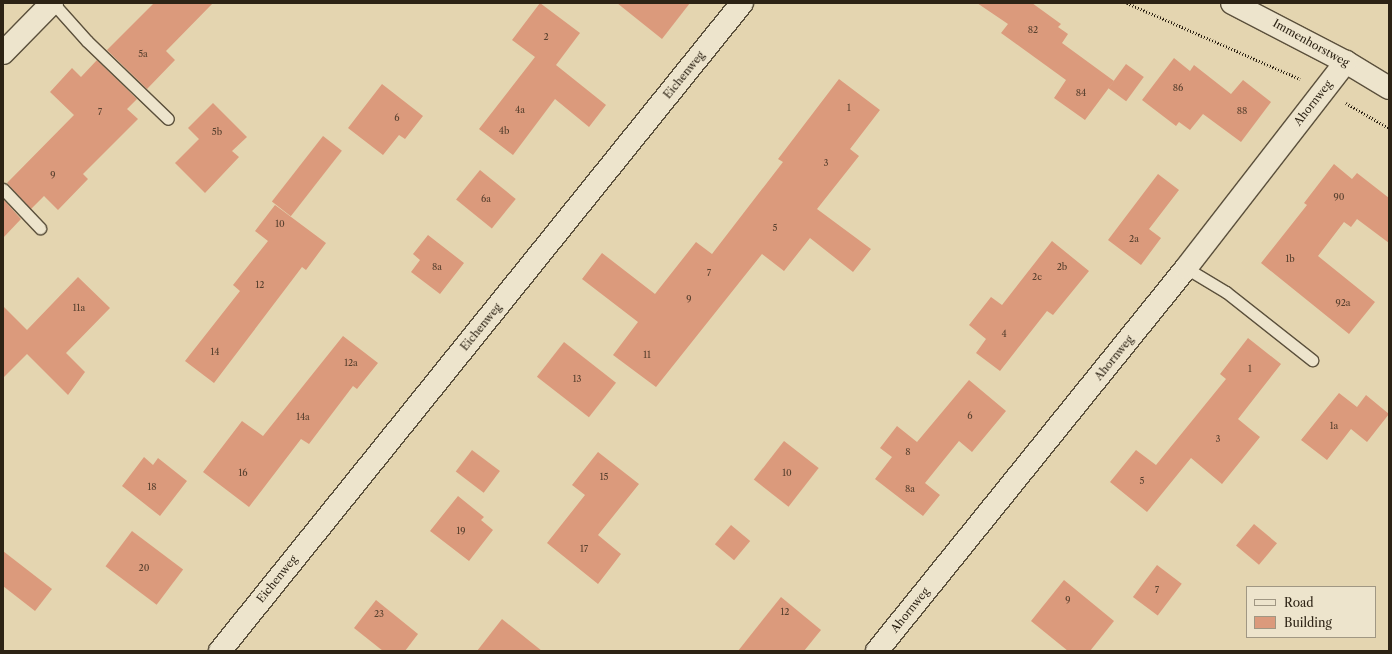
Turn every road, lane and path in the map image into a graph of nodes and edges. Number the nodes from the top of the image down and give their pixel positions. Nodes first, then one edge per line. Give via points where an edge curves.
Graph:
1 (53, 3) edge
2 (742, 3) edge
3 (1127, 3) edge
4 (1232, 3) edge
5 (3, 53) edge
6 (1346, 62) junction
7 (1389, 88) edge
8 (1323, 89) junction
9 (168, 119) dead end
10 (1389, 128) edge
11 (3, 189) edge
12 (40, 228) dead end
13 (1186, 268) junction
14 (1312, 360) dead end
15 (220, 651) edge
16 (877, 651) edge

1 - 5 street
1 - 9 lane via 87,41
2 - 15 street, Eichenweg
3 - 8 path
4 - 6 street, Immenhorstweg via 1252,11
6 - 7 street, Immenhorstweg
6 - 8 street, Ahornweg
8 - 10 path
8 - 13 street, Ahornweg
11 - 12 lane
13 - 14 lane via 1226,292
13 - 16 street, Ahornweg

